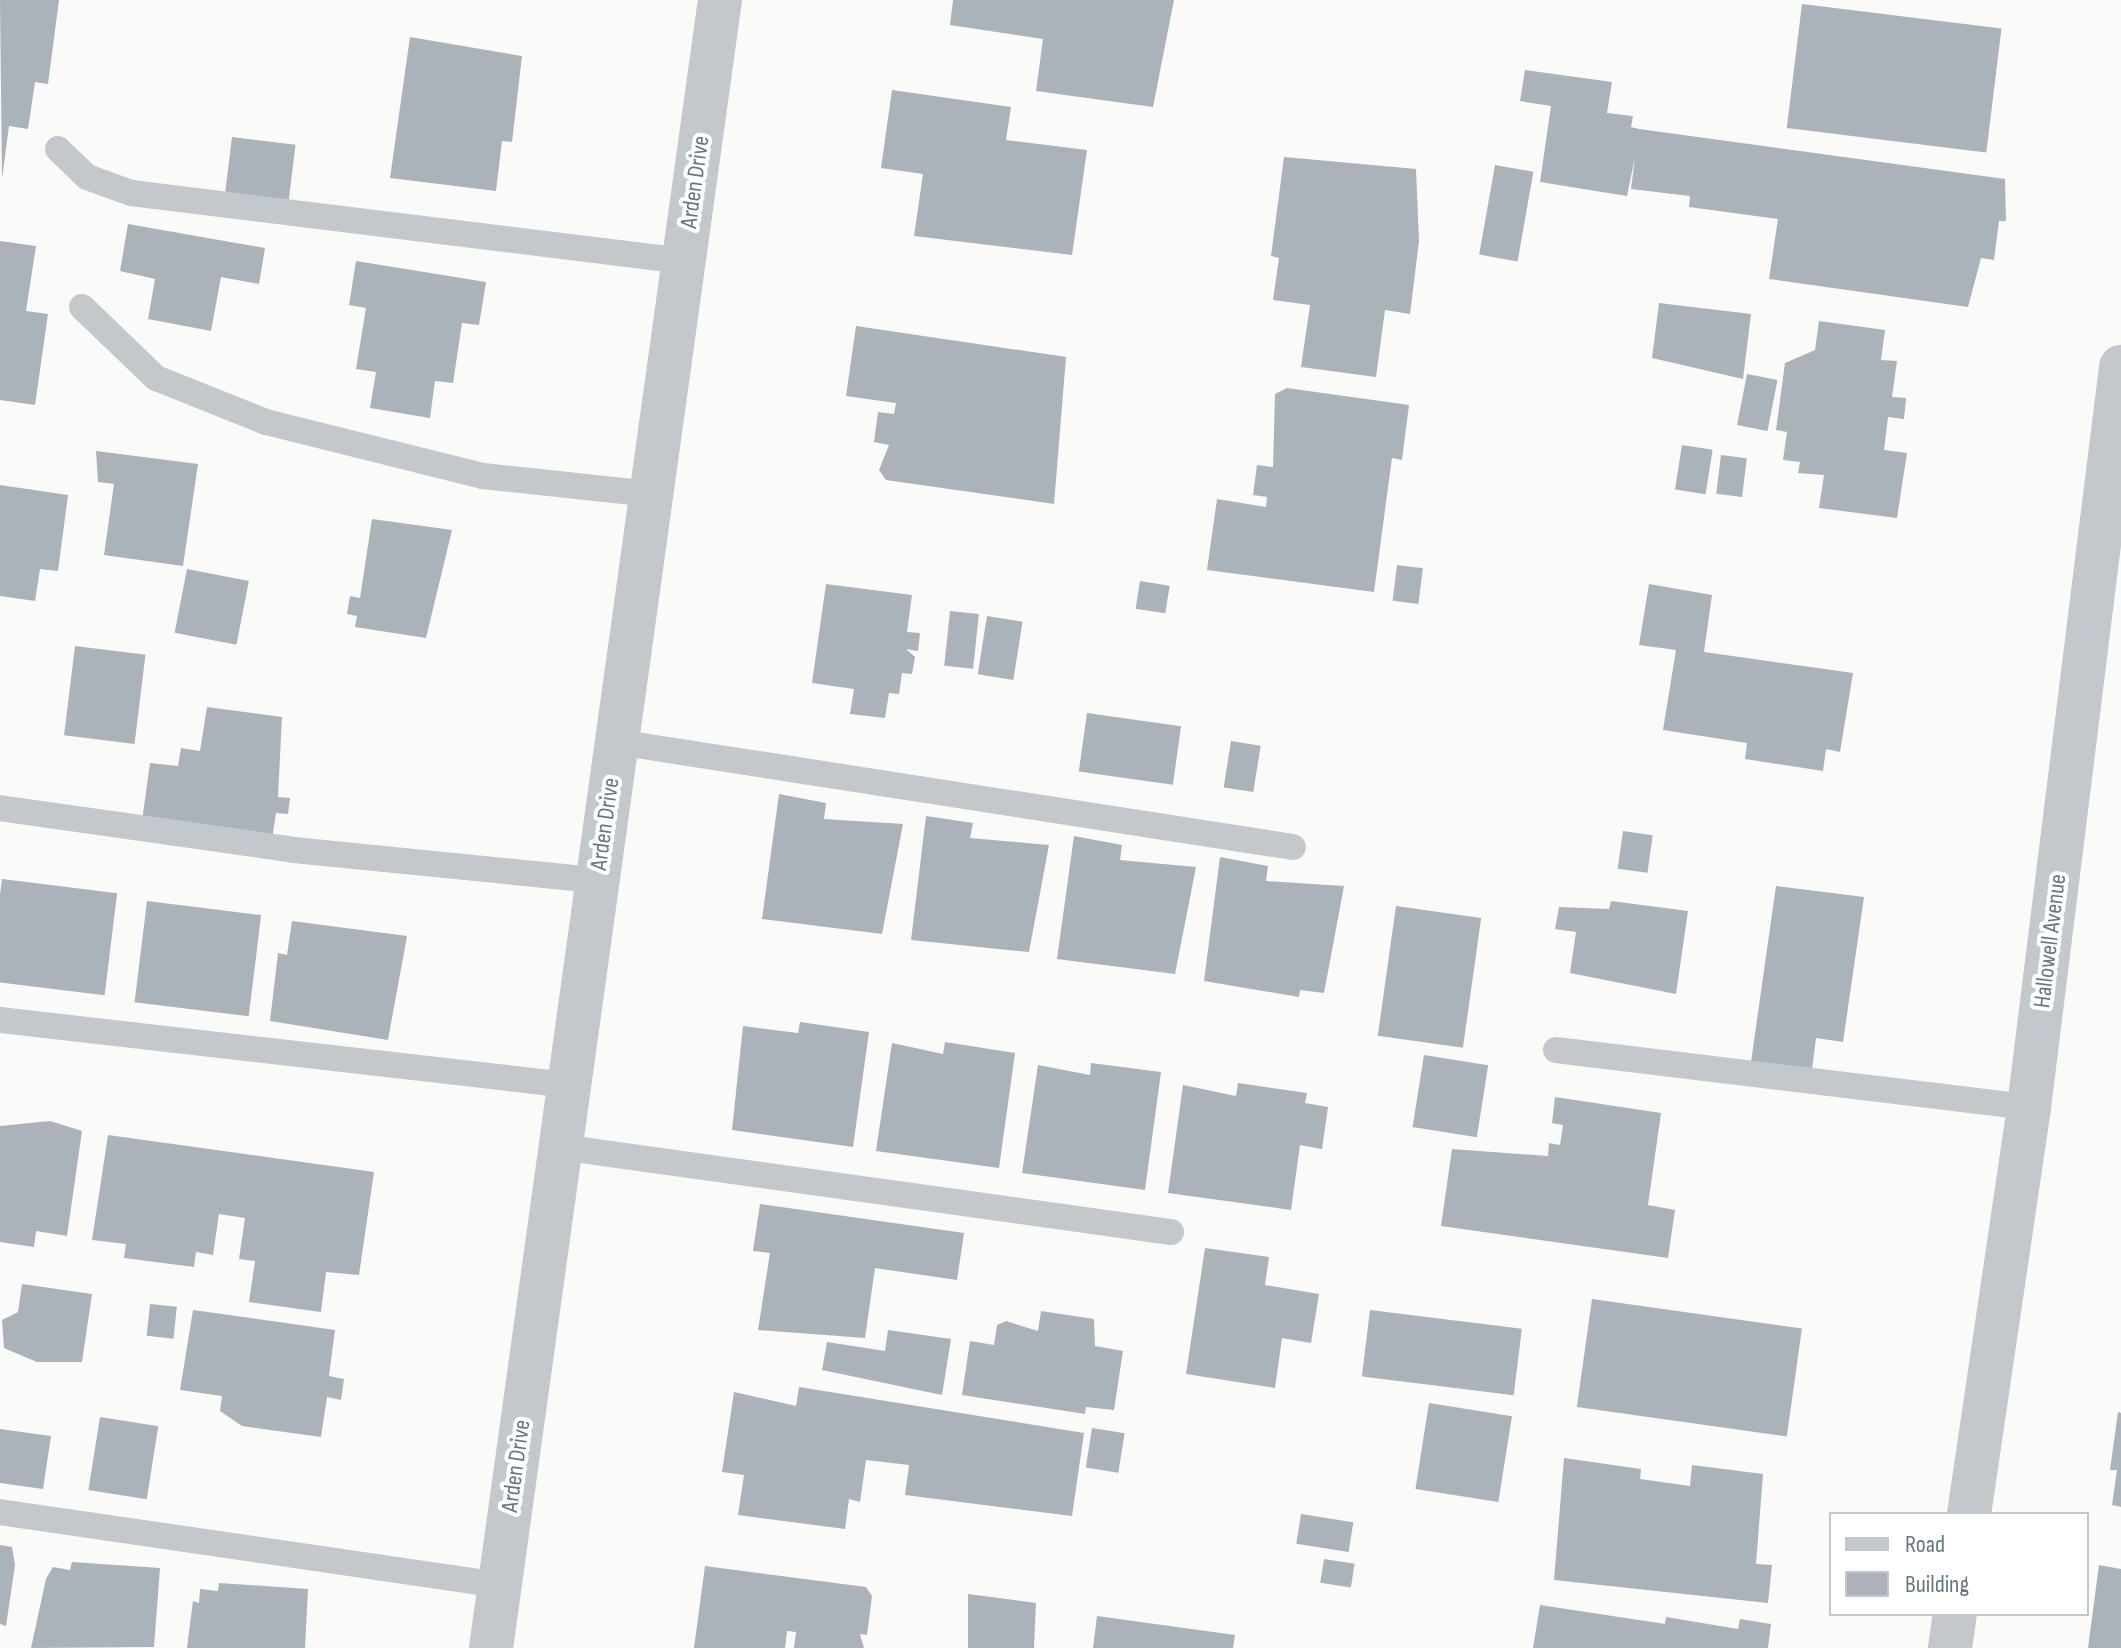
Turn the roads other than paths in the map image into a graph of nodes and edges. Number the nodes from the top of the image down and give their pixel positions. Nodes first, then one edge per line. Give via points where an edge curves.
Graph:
1 (720, 0) edge
2 (58, 149) dead end
3 (684, 261) junction
4 (82, 307) dead end
5 (2121, 367) edge
6 (651, 494) junction
7 (617, 742) junction
8 (0, 808) edge
9 (1293, 847) dead end
10 (597, 880) junction
11 (0, 1020) edge
12 (1556, 1050) dead end
13 (569, 1085) junction
14 (2029, 1107) junction
15 (560, 1147) junction
16 (1171, 1232) dead end
17 (0, 1512) edge
18 (1969, 1512) edge
19 (499, 1585) junction
20 (1955, 1616) edge
21 (491, 1648) edge
22 (1950, 1648) edge

1 - 3 street, Arden Drive
2 - 3 lane via 87,177 131,193
3 - 6 street, Arden Drive
4 - 6 lane via 156,378 266,422 483,476
5 - 14 street, Hallowell Avenue
6 - 7 street, Arden Drive
7 - 9 lane
7 - 10 street, Arden Drive
8 - 10 lane via 294,850
10 - 13 street, Arden Drive
11 - 13 lane
12 - 14 lane
13 - 15 street, Arden Drive
14 - 18 street, Hallowell Avenue
15 - 16 lane
15 - 19 street, Arden Drive
17 - 19 lane
19 - 21 street, Arden Drive
20 - 22 street

